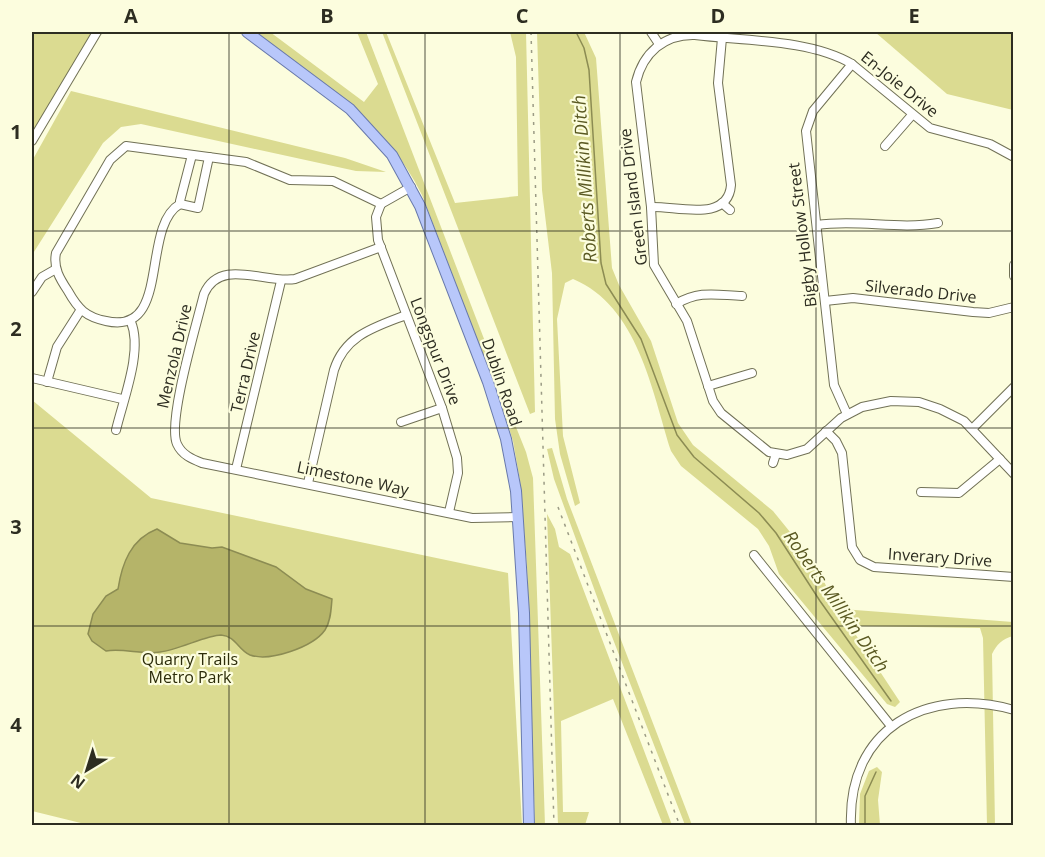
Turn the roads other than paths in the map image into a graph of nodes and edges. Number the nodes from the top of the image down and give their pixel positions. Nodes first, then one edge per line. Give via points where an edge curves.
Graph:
1 (97, 32) edge
2 (247, 32) edge
3 (651, 32) edge
4 (722, 38) junction
5 (659, 44) junction
6 (852, 64) junction
7 (912, 115) junction
8 (32, 141) edge
9 (885, 146) dead end
10 (192, 155) junction
11 (209, 157) junction
12 (1014, 157) edge
13 (411, 187) junction
14 (722, 203) junction
15 (180, 204) junction
16 (381, 204) junction
17 (651, 207) junction
18 (730, 210) dead end
19 (938, 223) dead end
20 (817, 225) junction
21 (381, 247) junction
22 (1014, 265) edge
23 (56, 269) junction
24 (1014, 276) edge
25 (281, 281) junction
26 (32, 292) edge
27 (742, 296) dead end
28 (825, 301) junction
29 (676, 304) junction
30 (1014, 307) edge
31 (80, 311) junction
32 (406, 315) junction
33 (131, 322) junction
34 (752, 373) dead end
35 (32, 378) edge
36 (47, 382) junction
37 (708, 386) junction
38 (1014, 387) edge
39 (122, 399) junction
40 (442, 408) junction
41 (848, 414) junction
42 (401, 422) dead end
43 (974, 428) junction
44 (116, 430) dead end
45 (826, 431) junction
46 (183, 454) joint
47 (1000, 459) junction
48 (236, 469) junction
49 (1014, 474) edge
50 (308, 483) junction
51 (921, 492) dead end
52 (449, 512) junction
53 (518, 517) junction
54 (754, 555) dead end
55 (1014, 577) edge
56 (1014, 710) edge
57 (891, 726) junction
58 (529, 825) edge
59 (851, 825) edge

1 - 8 street
2 - 13 main road, Dublin Road via 359,116 392,155
3 - 5 street
4 - 5 street, En-Joie Drive via 689,35
4 - 6 street, En-Joie Drive via 812,48 838,55
4 - 14 street via 718,83 731,185
5 - 17 street, Green Island Drive via 646,57 636,82
6 - 7 street, En-Joie Drive
6 - 20 street, Bigby Hollow Street via 813,111 806,131
7 - 9 street
7 - 12 street, En-Joie Drive via 930,128 990,144
10 - 11 street
10 - 15 street
10 - 23 street via 136,146 118,151 59,245
11 - 15 street via 198,208
11 - 16 street via 246,162 290,180 333,180
13 - 16 street
13 - 53 main road, Dublin Road via 497,410 513,474
14 - 17 street via 710,210
14 - 18 street
15 - 33 street via 164,222 143,308
16 - 21 street, Longspur Drive via 376,217
17 - 29 street, Green Island Drive via 654,265
19 - 20 street via 915,227 851,221
20 - 28 street, Bigby Hollow Street
21 - 25 street via 310,276
21 - 32 street, Longspur Drive
22 - 24 street
23 - 26 street via 42,277
23 - 31 street
25 - 46 street, Menzola Drive via 226,273 208,285 174,422 177,444
25 - 48 street, Terra Drive
27 - 29 street via 692,295
28 - 30 street, Silverado Drive via 853,298 989,313
28 - 41 street, Bigby Hollow Street via 834,386
29 - 37 street, Green Island Drive via 691,331
31 - 33 street via 106,321
31 - 36 street via 57,347
32 - 40 street, Longspur Drive
32 - 50 street via 363,332 342,352 334,370
33 - 39 street via 135,351
34 - 37 street
35 - 36 street
36 - 39 street
37 - 45 street, Green Island Drive via 722,413 775,459 801,452
38 - 43 street
39 - 44 street
40 - 42 street
40 - 52 street, Longspur Drive via 458,466
41 - 43 street via 891,401 919,402 951,413
41 - 45 street
43 - 47 street
45 - 55 street, Inverary Drive via 842,453 852,547 860,561 874,567
46 - 48 street, Limestone Way via 202,463
47 - 49 street
47 - 51 street via 959,494
48 - 50 street, Limestone Way
50 - 52 street, Limestone Way
52 - 53 street, Limestone Way via 484,519
53 - 58 main road, Dublin Road
54 - 57 street
56 - 57 street via 994,705 948,704 918,711
57 - 59 street via 870,748 860,767 852,792

